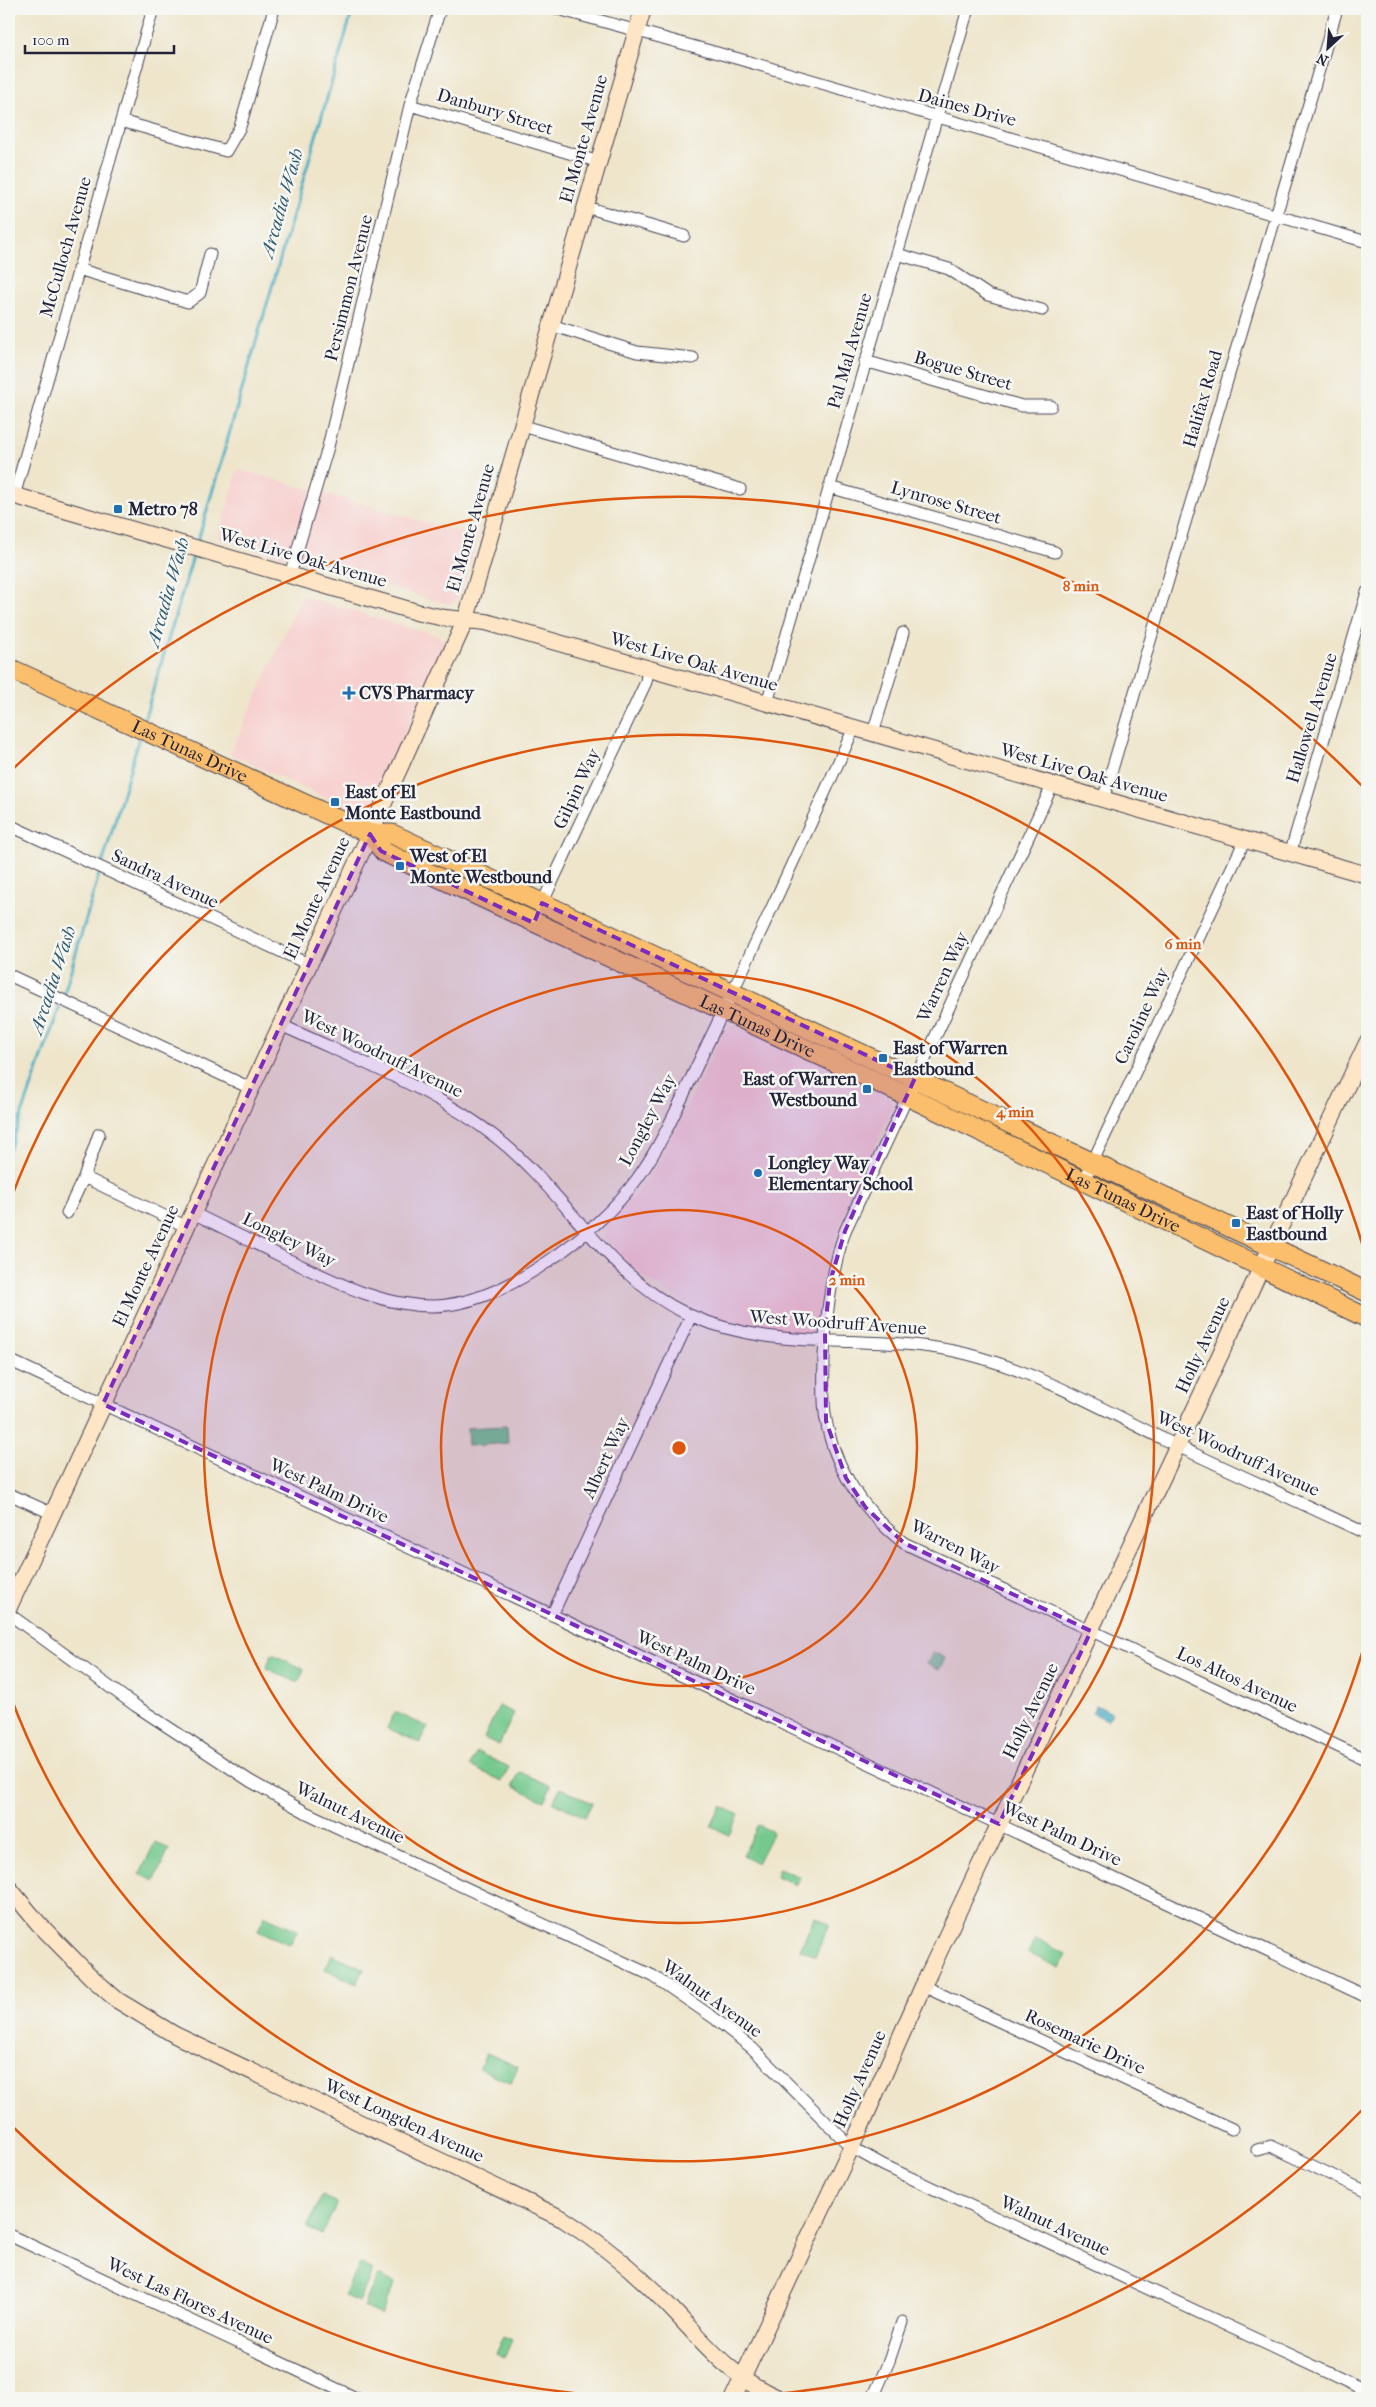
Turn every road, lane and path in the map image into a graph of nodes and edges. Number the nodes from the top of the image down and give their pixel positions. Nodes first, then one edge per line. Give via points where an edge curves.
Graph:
1 (153, 9) edge
2 (274, 9) edge
3 (440, 9) edge
4 (558, 9) edge
5 (643, 9) edge
6 (968, 9) edge
7 (1337, 9) edge
8 (636, 32) junction
9 (410, 105) junction
10 (937, 118) junction
11 (121, 122) junction
12 (599, 162) junction
13 (586, 207) junction
14 (1276, 216) junction
15 (684, 236) dead end
16 (1367, 242) edge
17 (210, 254) dead end
18 (897, 254) junction
19 (78, 269) junction
20 (1042, 310) dead end
21 (551, 325) junction
22 (693, 358) dead end
23 (865, 361) junction
24 (1051, 406) dead end
25 (522, 426) junction
26 (829, 487) junction
27 (740, 490) dead end
28 (11, 495) edge
29 (1054, 552) dead end
30 (290, 575) junction
31 (1367, 592) edge
32 (466, 619) junction
33 (903, 633) dead end
34 (9, 668) edge
35 (648, 668) junction
36 (767, 703) junction
37 (854, 728) junction
38 (873, 733) junction
39 (1052, 786) junction
40 (1103, 800) junction
41 (9, 826) edge
42 (370, 834) junction
43 (1245, 840) junction
44 (1290, 854) junction
45 (1367, 875) edge
46 (542, 903) junction
47 (534, 923) junction
48 (308, 964) junction
49 (9, 975) edge
50 (731, 993) junction
51 (723, 1010) junction
52 (280, 1024) junction
53 (1367, 1042) edge
54 (915, 1078) junction
55 (250, 1088) junction
56 (906, 1096) junction
57 (99, 1134) dead end
58 (1093, 1162) junction
59 (84, 1177) junction
60 (1084, 1180) junction
61 (67, 1213) dead end
62 (190, 1220) junction
63 (588, 1231) junction
64 (1272, 1246) junction
65 (1262, 1268) junction
66 (1367, 1292) edge
67 (691, 1316) junction
68 (1367, 1318) edge
69 (824, 1341) junction
70 (9, 1360) edge
71 (103, 1404) junction
72 (1178, 1446) junction
73 (9, 1494) edge
74 (51, 1513) junction
75 (1367, 1534) edge
76 (9, 1607) edge
77 (9, 1614) edge
78 (552, 1615) junction
79 (1091, 1631) junction
80 (1367, 1760) edge
81 (999, 1824) junction
82 (9, 1888) edge
83 (923, 1986) junction
84 (1367, 1998) edge
85 (1232, 2129) dead end
86 (851, 2147) junction
87 (1257, 2150) dead end
88 (1367, 2192) edge
89 (9, 2235) edge
90 (902, 2322) dead end
91 (742, 2379) junction
92 (1367, 2391) edge
93 (356, 2398) edge
94 (733, 2398) edge
95 (778, 2398) edge
96 (873, 2398) edge

1 - 11 street, McCulloch Avenue
2 - 11 street via 240,127 226,151
3 - 9 street, Persimmon Avenue
4 - 8 street, Daines Drive
5 - 8 street, El Monte Avenue
6 - 10 street, Pal Mal Avenue
7 - 14 street, Halifax Road
8 - 10 street, Daines Drive
8 - 12 street, El Monte Avenue
9 - 12 street, Danbury Street
9 - 30 street, Persimmon Avenue via 328,447
10 - 14 street, Daines Drive
10 - 18 street, Pal Mal Avenue
11 - 19 street, McCulloch Avenue
12 - 13 street, El Monte Avenue
13 - 15 street
13 - 21 street, El Monte Avenue
14 - 16 street, Daines Drive
14 - 40 street, Halifax Road
17 - 19 street via 200,293 188,302
18 - 20 street via 949,270 988,295
18 - 23 street, Pal Mal Avenue
19 - 28 street, McCulloch Avenue
21 - 22 street via 637,352
21 - 25 street, El Monte Avenue
23 - 24 street, Bogue Street via 1022,406
23 - 26 street, Pal Mal Avenue
25 - 27 street
25 - 32 street, El Monte Avenue
26 - 29 street, Lynrose Street
26 - 36 street, Pal Mal Avenue
28 - 30 street, West Live Oak Avenue
30 - 32 street, West Live Oak Avenue via 420,612
31 - 44 street, Hallowell Avenue
32 - 35 street, West Live Oak Avenue
32 - 42 street, El Monte Avenue
33 - 38 street
34 - 42 main road, Las Tunas Drive
35 - 36 street, West Live Oak Avenue
35 - 46 street, Gilpin Way via 646,682
36 - 37 street, West Live Oak Avenue
37 - 38 street, West Live Oak Avenue
37 - 50 street, Longley Way
38 - 39 street, West Live Oak Avenue
39 - 40 street, West Live Oak Avenue
39 - 54 street, Warren Way
40 - 43 street, West Live Oak Avenue
41 - 48 street, Sandra Avenue
42 - 46 main road, Las Tunas Drive via 392,834
42 - 47 main road, Las Tunas Drive via 380,851
42 - 48 street, El Monte Avenue
43 - 44 street, West Live Oak Avenue
43 - 58 street, Caroline Way
44 - 45 street, West Live Oak Avenue
46 - 47 street, Gilpin Way
46 - 50 main road, Las Tunas Drive
47 - 51 main road, Las Tunas Drive
48 - 52 street, El Monte Avenue
49 - 55 street
50 - 51 street, Longley Way
50 - 54 main road, Las Tunas Drive
51 - 56 main road, Las Tunas Drive
51 - 63 street, Longley Way via 653,1154 636,1180
52 - 55 street, El Monte Avenue
52 - 63 street, West Woodruff Avenue via 459,1110 500,1140 528,1166
53 - 64 street, Holly Avenue
54 - 56 street, Warren Way
54 - 58 main road, Las Tunas Drive
55 - 62 street, El Monte Avenue
56 - 60 main road, Las Tunas Drive
56 - 69 street, Warren Way via 856,1205 836,1259
57 - 59 street
58 - 60 street, Caroline Way
58 - 64 main road, Las Tunas Drive
59 - 61 street
59 - 62 street, Longley Way
60 - 65 main road, Las Tunas Drive
62 - 63 street, Longley Way via 375,1298 433,1306 460,1303 489,1294 527,1274
62 - 71 street, El Monte Avenue
63 - 67 street, West Woodruff Avenue via 638,1284
64 - 65 street, Holly Avenue
64 - 66 main road, Las Tunas Drive
65 - 68 main road, Las Tunas Drive
65 - 72 street, Holly Avenue
67 - 69 street, West Woodruff Avenue via 760,1337
67 - 78 street, Albert Way
69 - 72 street, West Woodruff Avenue via 902,1344 947,1350 991,1361 1058,1387
69 - 79 street, Warren Way via 826,1421 846,1478 866,1508 904,1543
70 - 71 street, West Palm Drive
71 - 74 street, El Monte Avenue
71 - 78 street, West Palm Drive
72 - 75 street, West Woodruff Avenue
72 - 79 street, Holly Avenue
73 - 74 street
74 - 76 street, El Monte Avenue
77 - 86 street, Walnut Avenue via 144,1711 258,1786 307,1813 631,1965 674,1989 752,2048
78 - 81 street, West Palm Drive
79 - 80 street, Los Altos Avenue
79 - 81 street, Holly Avenue
81 - 83 street, Holly Avenue
81 - 84 street, West Palm Drive
82 - 91 street, West Longden Avenue via 90,1976 149,2021 530,2202 596,2240 665,2302
83 - 85 street, Rosemarie Drive
83 - 86 street, Holly Avenue
86 - 91 street, Holly Avenue
86 - 92 street, Walnut Avenue via 883,2165
87 - 88 street via 1271,2146
89 - 93 street, West Las Flores Avenue
90 - 96 street
91 - 94 street, Holly Avenue
91 - 95 street, West Longden Avenue

